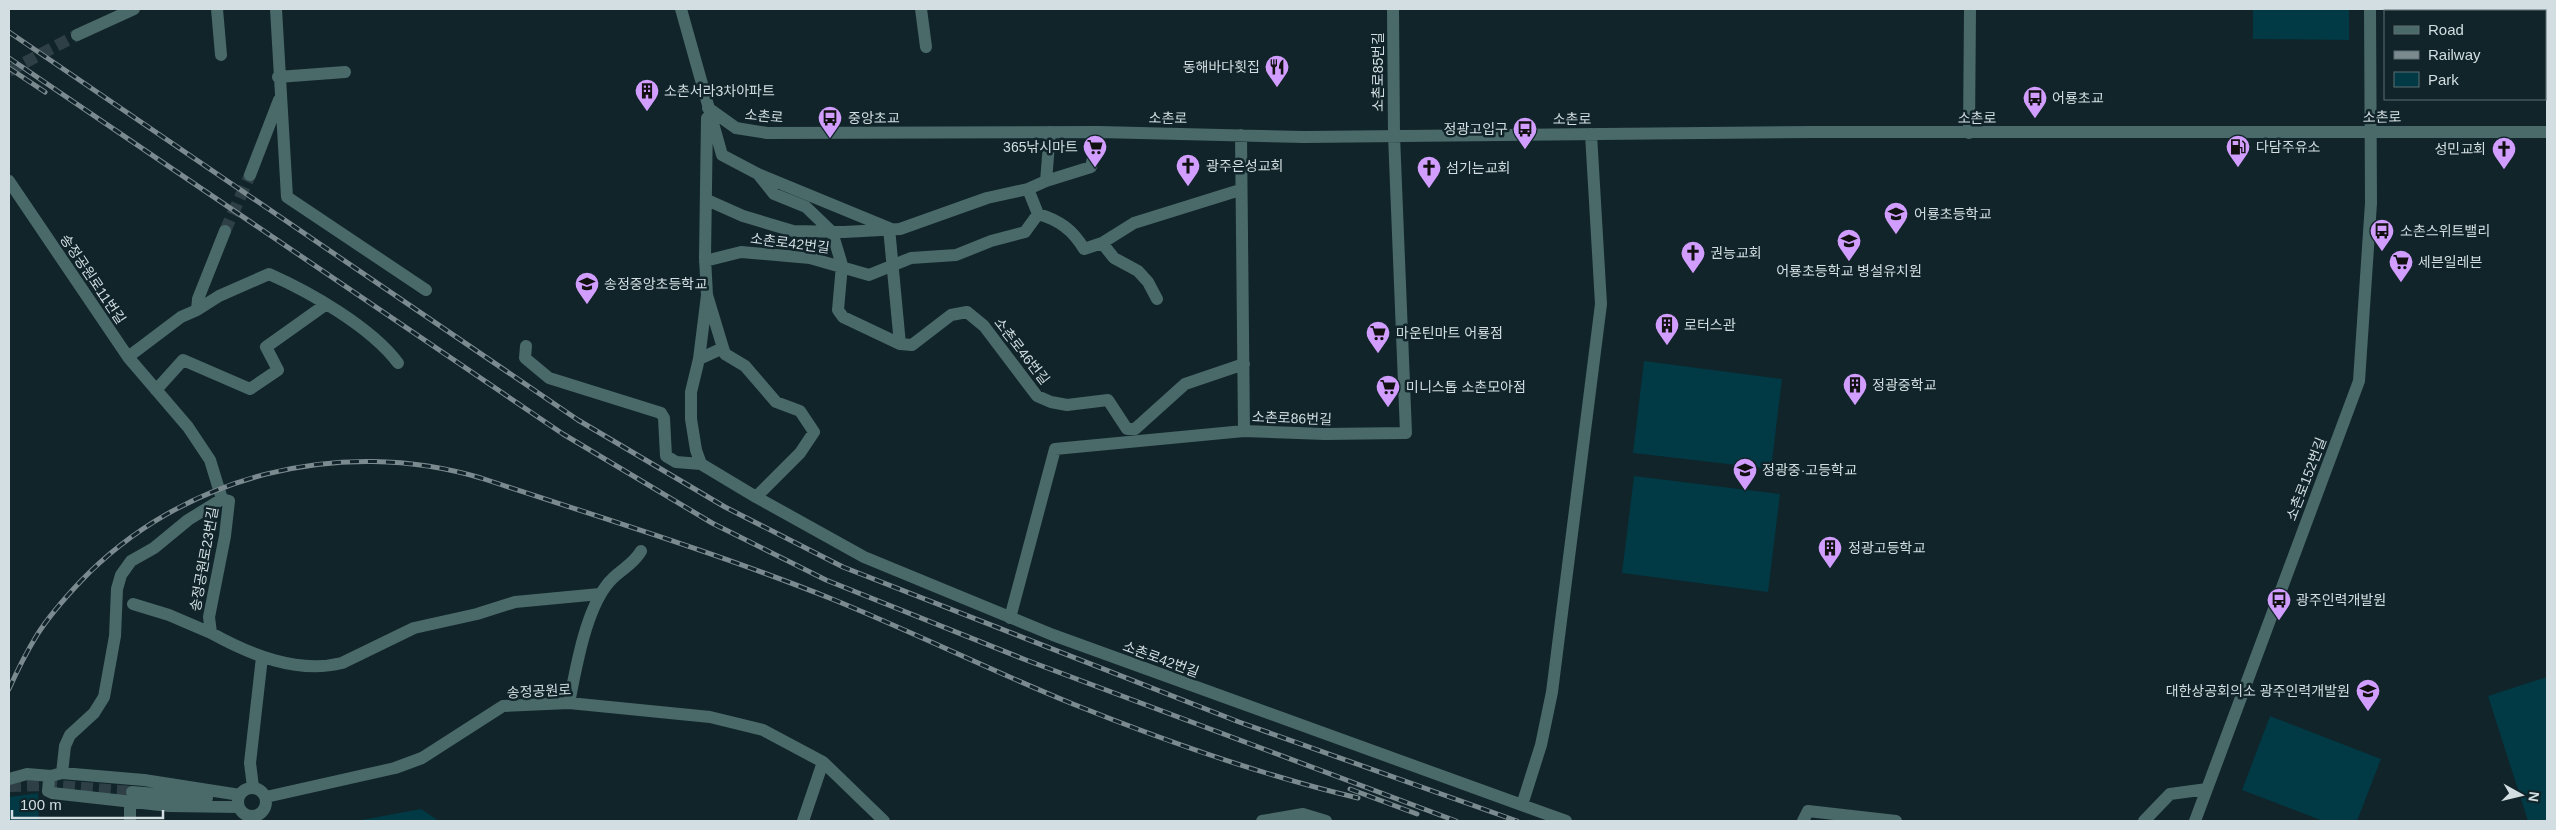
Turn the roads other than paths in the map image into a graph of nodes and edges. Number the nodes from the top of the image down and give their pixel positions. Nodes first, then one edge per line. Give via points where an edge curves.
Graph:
1 (134, 9) edge
2 (217, 9) edge
3 (276, 9) edge
4 (681, 9) edge
5 (921, 9) edge
6 (1393, 9) edge
7 (1970, 9) edge
8 (2370, 9) edge
9 (77, 34) tunnel mouth
10 (926, 47) dead end
11 (221, 55) dead end
12 (345, 72) dead end
13 (278, 77) junction
14 (281, 95) junction
15 (708, 108) junction
16 (1050, 132) junction
17 (1099, 132) junction
18 (2547, 132) edge
19 (1969, 133) junction
20 (2370, 133) junction
21 (1591, 134) junction
22 (1241, 135) junction
23 (1394, 135) junction
24 (758, 174) junction
25 (250, 175) tunnel mouth
26 (9, 181) edge
27 (1046, 181) junction
28 (1028, 189) junction
29 (1240, 190) junction
30 (707, 200) junction
31 (1038, 214) junction
32 (890, 228) junction
33 (224, 231) tunnel mouth
34 (832, 232) junction
35 (1102, 243) junction
36 (705, 262) junction
37 (842, 266) junction
38 (893, 267) junction
39 (426, 290) dead end
40 (707, 295) junction
41 (1157, 299) dead end
42 (325, 305) junction
43 (197, 310) junction
44 (900, 344) junction
45 (526, 346) dead end
46 (723, 348) junction
47 (128, 358) junction
48 (699, 359) junction
49 (398, 363) dead end
50 (1244, 364) junction
51 (156, 390) junction
52 (1244, 431) junction
53 (701, 464) junction
54 (756, 497) junction
55 (222, 499) junction
56 (641, 551) dead end
57 (600, 594) junction
58 (133, 604) dead end
59 (1010, 618) junction
60 (211, 633) junction
61 (262, 657) junction
62 (569, 703) junction
63 (823, 762) junction
64 (57, 775) junction
65 (9, 779) edge
66 (253, 787) junction
67 (2207, 789) junction
68 (131, 797) junction
69 (266, 797) junction
70 (239, 801) junction
71 (1522, 805) junction
72 (130, 821) edge
73 (803, 821) edge
74 (884, 821) edge
75 (1262, 821) edge
76 (1326, 821) edge
77 (1566, 821) edge
78 (1803, 821) edge
79 (1896, 821) edge
80 (2144, 821) edge
81 (2195, 821) edge

1 - 9 street
2 - 11 street
3 - 13 street
4 - 15 street
5 - 10 street
6 - 23 street, 소촌로85번길
7 - 19 street
8 - 20 street, 소촌로152번길
12 - 13 street
13 - 14 street
14 - 25 street
14 - 39 street via 287,197
15 - 16 street, 소촌로 via 736,128 767,133
15 - 24 street via 722,155
15 - 30 street
16 - 17 street, 소촌로
16 - 27 street
17 - 22 street, 소촌로
17 - 27 street via 1091,167
18 - 20 street, 소촌로
19 - 20 street, 소촌로
19 - 21 street, 소촌로
20 - 67 street, 소촌로152번길 via 2372,203 2359,381
21 - 23 street, 소촌로
21 - 71 street via 1601,304 1552,692 1541,745
22 - 23 street, 소촌로
22 - 29 street
23 - 52 street, 소촌로86번길 via 1406,433
24 - 32 street
24 - 34 street via 774,194 806,207
26 - 47 street, 송정공원로11번길
27 - 28 street
28 - 31 street
28 - 32 street via 987,198 908,227
29 - 35 street via 1134,223
29 - 50 street
30 - 34 street, 소촌로42번길 via 743,216 793,231
30 - 36 street
31 - 35 street via 1056,220 1077,237 1084,249
31 - 38 street via 1025,232 956,255 912,258
32 - 34 street
32 - 38 street
33 - 43 street via 198,299
34 - 37 street
35 - 41 street via 1114,258 1138,271
36 - 37 street, 소촌로42번길 via 741,252 810,258
36 - 40 street
37 - 38 street via 869,275
37 - 44 street via 838,310 843,317
38 - 44 street
40 - 46 street
40 - 48 street
42 - 43 street via 298,287 269,274 219,296
42 - 49 street via 387,348
42 - 51 street via 266,347 278,370 250,389 183,360
43 - 47 street via 181,317
44 - 50 street, 소촌로46번길 via 912,345 951,315 967,312 984,326 1037,396 1067,404 1108,400 1127,429 1135,429 1185,384
45 - 53 street via 525,358 549,378 661,413 666,456 676,462
46 - 48 street
46 - 54 street via 725,354 745,366 776,402 800,411 814,432 800,453
47 - 51 street, 송정공원로11번길
48 - 53 street via 691,392 691,419
50 - 52 street
51 - 55 street, 송정공원로11번길 via 188,427 210,460
52 - 59 street, 소촌로86번길 via 1055,449
53 - 54 street, 소촌로42번길
54 - 59 street, 소촌로42번길 via 864,557
55 - 60 street, 송정공원로23번길 via 229,501 209,617
55 - 64 street via 131,561 121,575 104,697 94,713 70,736 64,746
56 - 57 street via 634,563 619,572
57 - 61 street via 515,602 414,628 330,666 309,667
57 - 62 street via 591,616
58 - 60 street
59 - 71 street, 소촌로42번길
60 - 61 street
61 - 66 street via 250,763
62 - 63 street, 송정공원로 via 733,722 764,730
62 - 69 street, 송정공원로 via 503,706 422,758 395,768
63 - 73 street
63 - 74 street, 송정공원로
64 - 65 street via 27,774
64 - 68 street via 49,780 48,791 52,793
64 - 70 street via 144,780
66 - 69 street
66 - 70 street via 244,790
67 - 80 street via 2170,794
67 - 81 street, 소촌로152번길
68 - 70 street via 169,806
68 - 72 street
69 - 70 street via 265,808 258,815 249,816
71 - 77 street, 소촌로42번길
75 - 76 street via 1303,814
78 - 79 street via 1808,810

